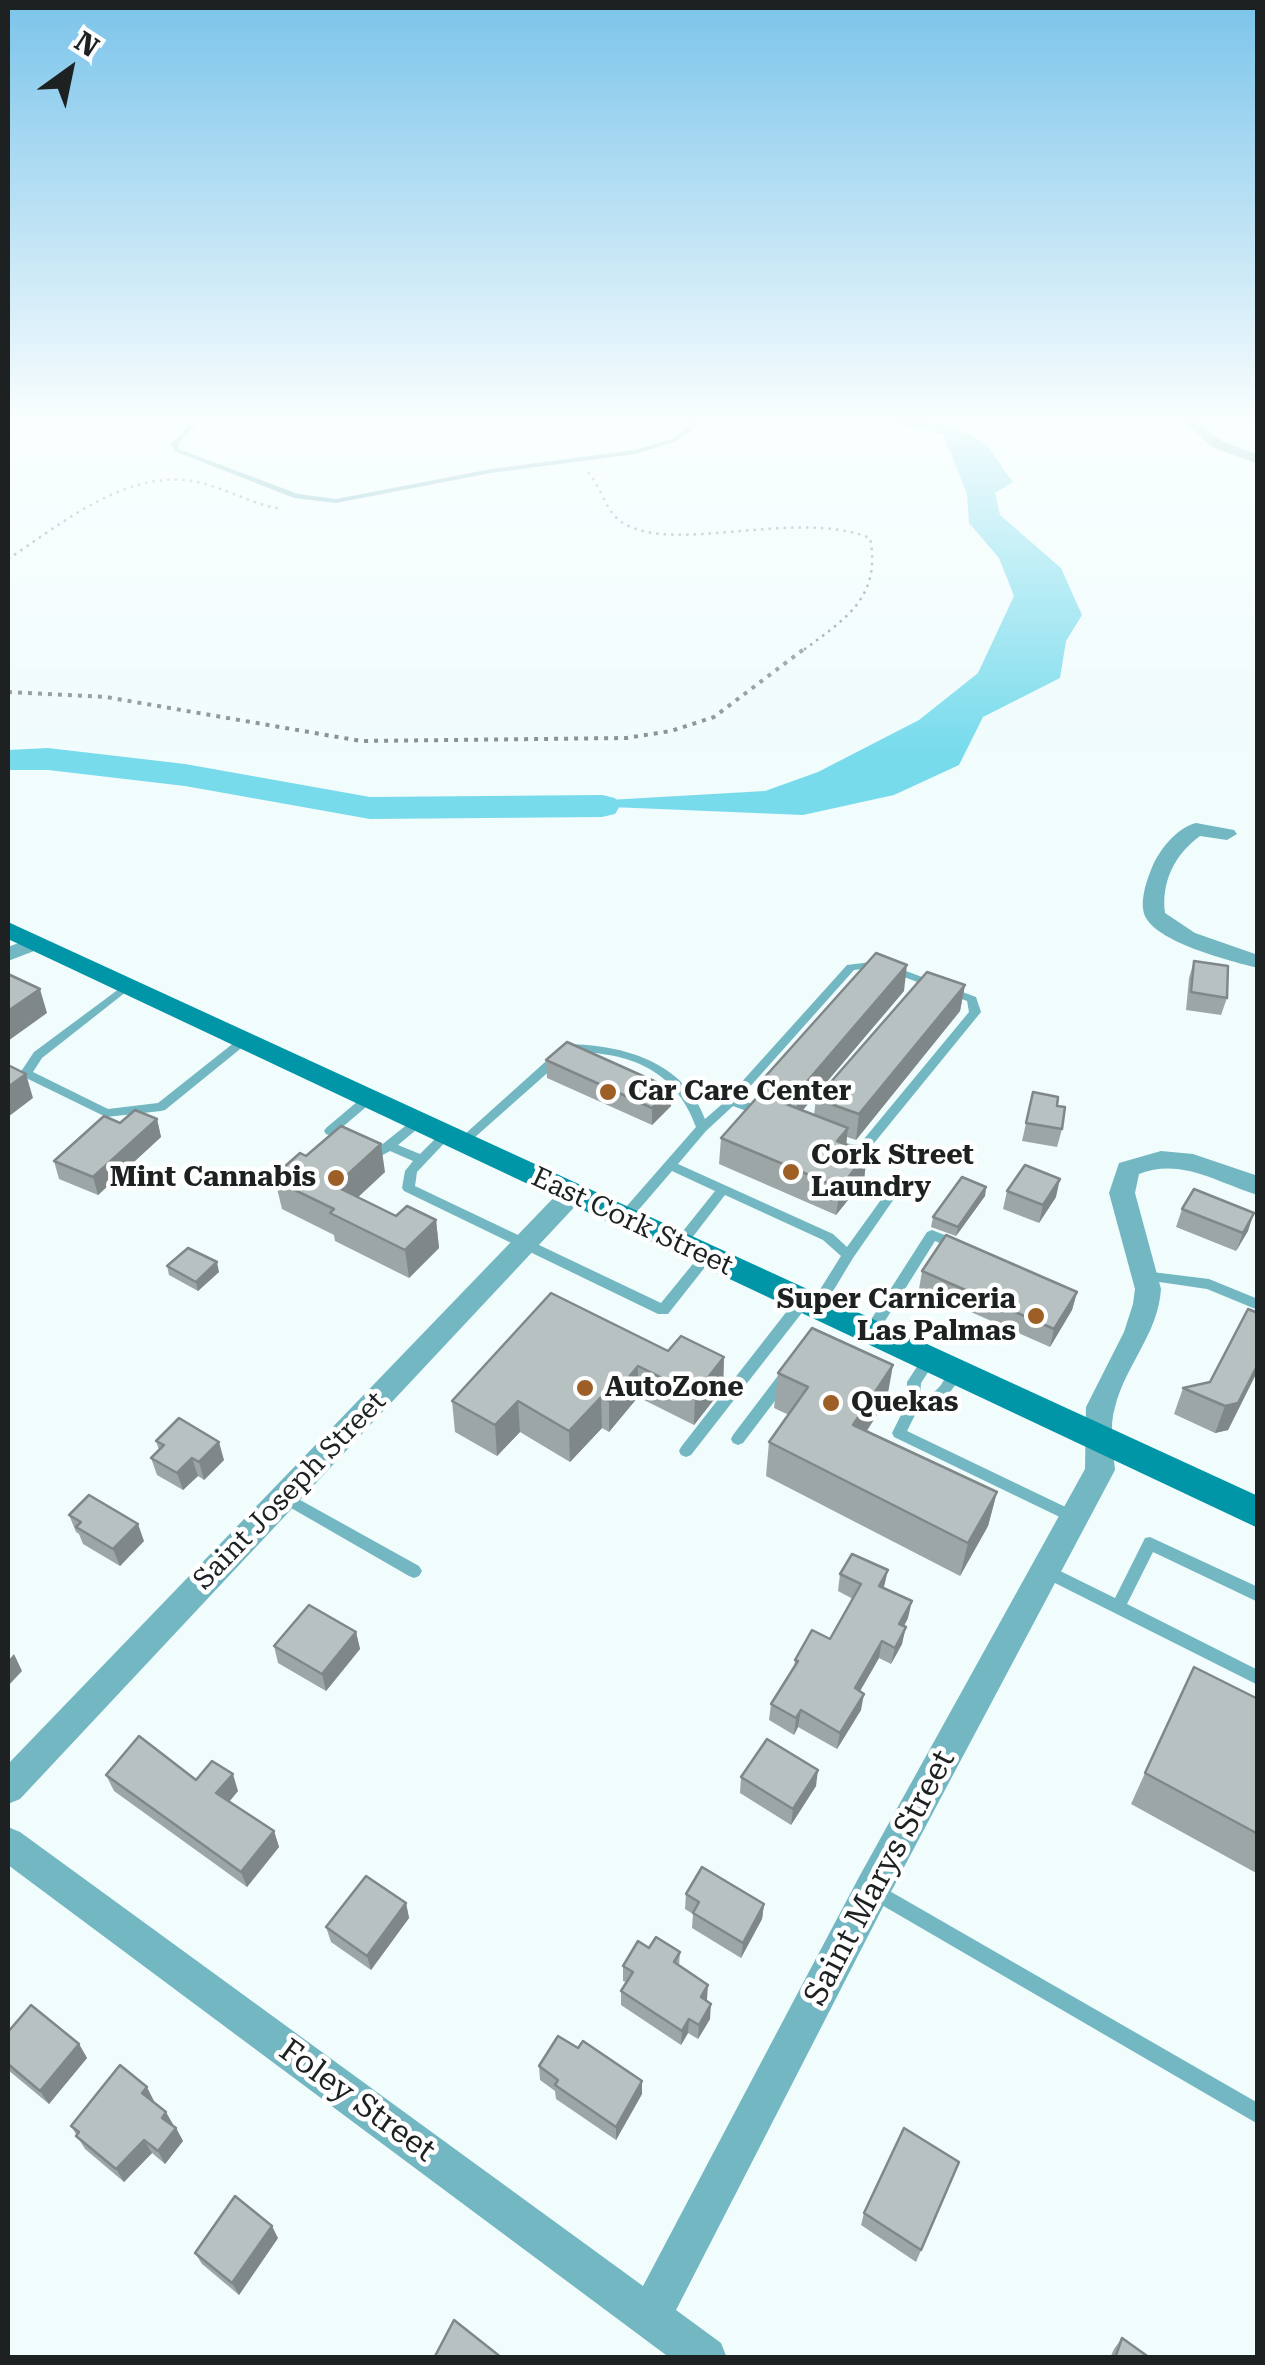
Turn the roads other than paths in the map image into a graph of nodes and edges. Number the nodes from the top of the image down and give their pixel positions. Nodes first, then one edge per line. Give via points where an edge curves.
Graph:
1 (1227, 834) dead end
2 (16, 943) edge
3 (1258, 962) edge
4 (926, 982) junction
5 (127, 986) junction
6 (914, 997) edge
7 (244, 1041) junction
8 (368, 1099) junction
9 (732, 1101) junction
10 (782, 1121) edge
11 (418, 1122) junction
12 (702, 1128) junction
13 (454, 1139) junction
14 (829, 1140) edge
15 (390, 1146) junction
16 (422, 1160) junction
17 (669, 1166) junction
18 (1258, 1186) edge
19 (722, 1190) junction
20 (572, 1194) junction
21 (892, 1194) dead end
22 (624, 1218) junction
23 (526, 1244) junction
24 (967, 1249) edge
25 (693, 1250) junction
26 (848, 1255) junction
27 (1144, 1276) junction
28 (1258, 1305) edge
29 (818, 1312) junction
30 (870, 1333) junction
31 (794, 1366) edge
32 (943, 1366) junction
33 (913, 1405) junction
34 (1097, 1438) junction
35 (738, 1439) dead end
36 (686, 1451) dead end
37 (284, 1497) junction
38 (1258, 1513) edge
39 (1074, 1517) junction
40 (414, 1571) dead end
41 (1046, 1571) junction
42 (1258, 1595) edge
43 (1118, 1607) junction
44 (1258, 1678) edge
45 (8, 1788) edge
46 (8, 1844) edge
47 (872, 1890) junction
48 (1258, 2114) edge
49 (650, 2316) junction
50 (706, 2358) edge

1 - 3 street via 1196,829 1171,846 1153,905 1156,917
2 - 5 street, East Cork Street
4 - 6 lane
4 - 9 lane via 879,964 851,967
4 - 14 lane via 972,999 975,1012 862,1150
5 - 7 street, East Cork Street
5 - 7 lane via 38,1055 26,1074 106,1113 161,1107
7 - 8 street, East Cork Street
8 - 11 street, East Cork Street
8 - 15 lane via 330,1131 381,1152
9 - 10 lane
9 - 12 lane
11 - 13 street, East Cork Street
11 - 15 lane
12 - 13 lane via 674,1076 612,1050 568,1048
12 - 17 lane
13 - 16 lane
13 - 20 street, East Cork Street
15 - 16 lane
16 - 23 lane via 408,1188
17 - 19 lane
17 - 22 lane
18 - 27 street, Saint Marys Street via 1171,1157 1128,1170 1122,1193
19 - 25 lane
19 - 26 lane via 828,1237
20 - 22 street, East Cork Street
20 - 23 street, Saint Joseph Street
21 - 26 lane
22 - 25 street, East Cork Street
23 - 25 lane via 662,1310
23 - 37 street, Saint Joseph Street
24 - 30 lane via 932,1235
25 - 29 street, East Cork Street
26 - 29 lane
27 - 28 lane via 1209,1284
27 - 34 street, Saint Marys Street via 1144,1317 1102,1400
29 - 30 street, East Cork Street
29 - 36 lane
30 - 32 street, East Cork Street
31 - 35 lane
32 - 33 lane via 914,1382
32 - 33 lane via 940,1395
32 - 34 street, East Cork Street
33 - 39 lane via 899,1433
34 - 38 street, East Cork Street
34 - 39 street, Saint Marys Street via 1100,1470
37 - 40 lane
37 - 45 street, Saint Joseph Street
39 - 41 street, Saint Marys Street
41 - 43 lane
41 - 47 street, Saint Marys Street
42 - 43 lane via 1150,1543
43 - 44 lane
46 - 49 street, Foley Street
47 - 48 lane
47 - 49 street, Saint Marys Street
49 - 50 street, Foley Street

